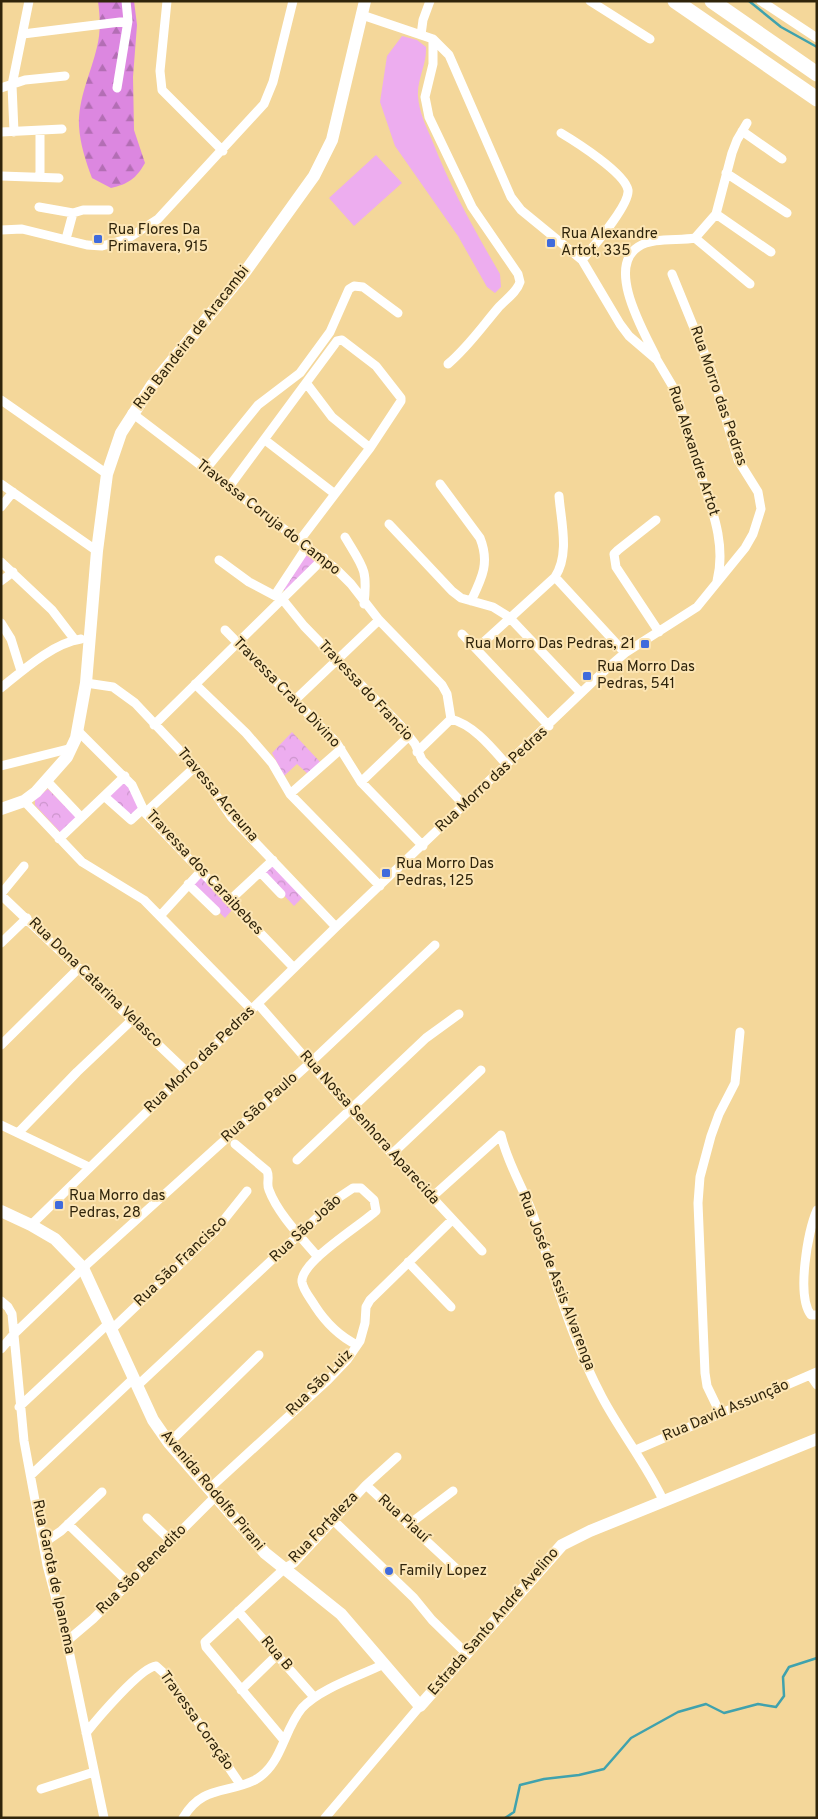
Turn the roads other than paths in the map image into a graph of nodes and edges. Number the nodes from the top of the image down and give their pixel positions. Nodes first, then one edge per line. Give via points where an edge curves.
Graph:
1 (29, 1) edge
2 (126, 1) edge
3 (167, 1) edge
4 (293, 1) edge
5 (365, 1) edge
6 (430, 1) edge
7 (590, 1) edge
8 (675, 1) edge
9 (712, 1) edge
10 (761, 1) edge
11 (362, 15) junction
12 (128, 21) junction
13 (24, 34) junction
14 (421, 35) junction
15 (817, 38) edge
16 (433, 39) junction
17 (650, 39) dead end
18 (817, 74) edge
19 (65, 76) dead end
20 (12, 85) junction
21 (1, 88) edge
22 (116, 88) dead end
23 (817, 100) edge
24 (748, 123) dead end
25 (62, 129) dead end
26 (40, 131) junction
27 (742, 131) junction
28 (1, 132) edge
29 (14, 132) junction
30 (561, 132) dead end
31 (222, 151) junction
32 (782, 159) dead end
33 (726, 173) junction
34 (1, 176) edge
35 (40, 177) junction
36 (60, 178) dead end
37 (39, 206) dead end
38 (109, 210) dead end
39 (73, 212) junction
40 (787, 213) dead end
41 (716, 214) junction
42 (1, 230) edge
43 (695, 238) junction
44 (66, 239) junction
45 (771, 252) dead end
46 (582, 260) junction
47 (672, 274) dead end
48 (750, 284) dead end
49 (398, 313) dead end
50 (657, 360) junction
51 (448, 364) dead end
52 (300, 373) junction
53 (308, 382) junction
54 (1, 400) edge
55 (132, 413) junction
56 (266, 440) junction
57 (370, 448) junction
58 (206, 469) junction
59 (107, 474) junction
60 (1, 484) edge
61 (440, 484) dead end
62 (229, 487) junction
63 (12, 492) junction
64 (335, 494) junction
65 (559, 496) dead end
66 (1, 508) edge
67 (656, 520) dead end
68 (389, 524) dead end
69 (345, 538) dead end
70 (304, 543) junction
71 (97, 551) junction
72 (324, 558) junction
73 (219, 560) dead end
74 (1, 562) edge
75 (13, 572) junction
76 (555, 577) junction
77 (1, 581) edge
78 (717, 581) junction
79 (279, 597) junction
80 (471, 601) junction
81 (364, 604) junction
82 (509, 617) junction
83 (379, 620) junction
84 (1, 623) edge
85 (225, 630) dead end
86 (659, 632) junction
87 (462, 634) dead end
88 (89, 638) junction
89 (75, 640) junction
90 (237, 643) junction
91 (476, 649) junction
92 (625, 653) junction
93 (338, 660) junction
94 (20, 671) junction
95 (86, 683) junction
96 (195, 684) junction
97 (1, 688) edge
98 (582, 693) junction
99 (294, 701) junction
100 (451, 719) junction
101 (154, 724) junction
102 (549, 726) junction
103 (78, 731) junction
104 (409, 736) junction
105 (72, 748) junction
106 (341, 749) junction
107 (418, 752) junction
108 (1, 766) edge
109 (195, 766) junction
110 (507, 766) junction
111 (125, 776) junction
112 (47, 781) junction
113 (360, 782) junction
114 (290, 794) junction
115 (104, 796) junction
116 (24, 801) junction
117 (464, 805) junction
118 (1, 809) edge
119 (144, 811) junction
120 (81, 817) junction
121 (59, 839) junction
122 (423, 846) junction
123 (273, 860) junction
124 (24, 866) dead end
125 (202, 870) junction
126 (260, 872) junction
127 (188, 884) junction
128 (380, 886) junction
129 (1, 894) edge
130 (281, 894) dead end
131 (230, 900) junction
132 (216, 911) dead end
133 (160, 916) junction
134 (27, 918) junction
135 (336, 927) junction
136 (1, 943) edge
137 (434, 945) dead end
138 (79, 968) junction
139 (294, 968) junction
140 (255, 1007) junction
141 (459, 1014) dead end
142 (133, 1020) junction
143 (740, 1032) dead end
144 (1, 1045) edge
145 (310, 1063) junction
146 (482, 1070) dead end
147 (187, 1072) junction
148 (351, 1110) junction
149 (1, 1124) edge
150 (18, 1133) junction
151 (236, 1144) dead end
152 (392, 1154) junction
153 (297, 1160) dead end
154 (89, 1167) junction
155 (247, 1191) dead end
156 (432, 1197) junction
157 (817, 1210) edge
158 (1, 1211) edge
159 (452, 1220) junction
160 (31, 1225) junction
161 (300, 1234) junction
162 (482, 1251) dead end
163 (318, 1257) junction
164 (408, 1262) junction
165 (83, 1268) junction
166 (1, 1301) edge
167 (451, 1307) dead end
168 (817, 1315) edge
169 (110, 1326) junction
170 (14, 1334) junction
171 (357, 1345) junction
172 (2, 1349) edge
173 (259, 1356) dead end
174 (814, 1373) edge
175 (135, 1382) junction
176 (817, 1385) edge
177 (19, 1407) junction
178 (720, 1413) junction
179 (817, 1438) edge
180 (169, 1443) junction
181 (636, 1450) junction
182 (397, 1457) dead end
183 (31, 1475) junction
184 (366, 1486) junction
185 (453, 1491) dead end
186 (102, 1492) dead end
187 (212, 1493) junction
188 (664, 1502) junction
189 (148, 1518) dead end
190 (332, 1520) junction
191 (68, 1524) junction
192 (408, 1525) junction
193 (171, 1541) junction
194 (45, 1542) junction
195 (284, 1568) junction
196 (461, 1573) dead end
197 (128, 1583) junction
198 (238, 1611) junction
199 (67, 1641) junction
200 (467, 1654) junction
201 (276, 1656) junction
202 (382, 1665) junction
203 (241, 1690) junction
204 (314, 1697) junction
205 (420, 1706) junction
206 (86, 1733) junction
207 (283, 1739) junction
208 (94, 1772) junction
209 (240, 1784) junction
210 (41, 1789) dead end
211 (186, 1816) edge
212 (104, 1818) edge
213 (325, 1818) edge

1 - 13 street
2 - 12 street
3 - 31 street via 160,71 162,90
4 - 31 street via 264,104
5 - 11 main road, Rua Bandeira de Aracambi
6 - 14 street
7 - 17 street
8 - 23 highway
9 - 18 highway
10 - 15 street
11 - 14 street, Rua Alexandre Artot
11 - 55 main road, Rua Bandeira de Aracambi via 332,140 314,176 245,272
12 - 13 street
12 - 22 street
13 - 20 street
14 - 16 street, Rua Alexandre Artot
16 - 46 street, Rua Alexandre Artot via 458,71 511,197 521,210
16 - 51 street via 433,64 425,97 429,117 472,207 518,274 520,282 473,341
19 - 20 street via 31,79
20 - 21 street
20 - 29 street
24 - 27 street
25 - 26 street
26 - 29 street
26 - 35 street
27 - 32 street
27 - 33 street
28 - 29 street
30 - 46 street via 620,177 628,189 610,224
31 - 44 street via 158,220 145,229 115,244 102,246
33 - 40 street
33 - 41 street
34 - 35 street
35 - 36 street
37 - 39 street
38 - 39 street
39 - 44 street
41 - 43 street
41 - 45 street
42 - 44 street via 22,229
43 - 48 street
43 - 50 street via 646,244 629,255 625,266 625,279 636,315
46 - 50 street, Rua Alexandre Artot via 620,324
47 - 78 street, Rua Morro das Pedras via 712,372 738,460 760,501 754,534
49 - 52 street via 363,287 354,286 346,294 330,332
50 - 78 street, Rua Alexandre Artot via 676,392 716,523 720,546
52 - 53 street
52 - 58 street via 258,405
53 - 56 street
53 - 57 street via 332,417
53 - 57 street via 340,340 376,366 401,400
54 - 59 street
55 - 58 street, Travessa Coruja do Campo
55 - 59 main road, Rua Bandeira de Aracambi via 121,433
56 - 62 street
56 - 64 street
57 - 64 street
58 - 62 street, Travessa Coruja do Campo
59 - 71 main road, Rua Bandeira de Aracambi
60 - 63 street
61 - 80 street via 484,548 485,572
62 - 70 street, Travessa Coruja do Campo
63 - 66 street
63 - 71 street
64 - 70 street
65 - 76 street via 563,561
67 - 86 street via 618,550 614,559
68 - 80 street via 452,592
69 - 81 street via 365,572
70 - 72 street, Travessa Coruja do Campo
70 - 79 street
71 - 88 main road, Rua Bandeira de Aracambi
72 - 79 street
72 - 81 street, Travessa Coruja do Campo via 351,584
73 - 79 street via 249,582
74 - 75 street
75 - 77 street
75 - 89 street via 62,621
76 - 82 street
76 - 92 street
78 - 86 street, Rua Morro das Pedras via 697,607
79 - 90 street
79 - 93 street, Travessa do Francio
80 - 82 street via 493,607
81 - 83 street, Travessa Coruja do Campo
82 - 91 street
82 - 98 street
83 - 93 street
83 - 100 street, Travessa Coruja do Campo via 442,684
84 - 94 street via 11,639
85 - 90 street, Travessa Cravo Divino
86 - 92 street, Rua Morro das Pedras
87 - 91 street
88 - 89 street
88 - 95 main road, Rua Bandeira de Aracambi
89 - 94 street
90 - 96 street
90 - 99 street, Travessa Cravo Divino
91 - 102 street
92 - 98 street, Rua Morro das Pedras
93 - 99 street
93 - 104 street, Travessa do Francio
94 - 97 street
95 - 101 street, Travessa Acreuna via 121,690
95 - 103 main road, Rua Bandeira de Aracambi
96 - 101 street
96 - 114 street via 230,716 272,763
98 - 102 street, Rua Morro das Pedras
99 - 106 street, Travessa Cravo Divino
100 - 107 street
100 - 110 street via 462,723 482,739
101 - 109 street, Travessa Acreuna
102 - 110 street, Rua Morro das Pedras
103 - 105 main road, Rua Bandeira de Aracambi
103 - 111 street, Travessa dos Caraibebes
104 - 107 street, Travessa do Francio
104 - 113 street
105 - 108 street
105 - 112 main road, Rua Bandeira de Aracambi
106 - 113 street, Travessa Cravo Divino
106 - 114 street
107 - 117 street, Travessa do Francio
109 - 119 street
109 - 123 street, Travessa Acreuna via 232,818
110 - 117 street, Rua Morro das Pedras
111 - 115 street
111 - 119 street, Travessa dos Caraibebes via 138,794
112 - 116 main road, Rua Bandeira de Aracambi
112 - 120 street
113 - 122 street, Travessa Cravo Divino
114 - 128 street
115 - 119 street via 131,820
115 - 120 street
116 - 118 main road, Rua Bandeira de Aracambi
116 - 121 street, Rua Nossa Senhora Aparecida
117 - 122 street, Rua Morro das Pedras
119 - 125 street, Travessa dos Caraibebes
120 - 121 street
121 - 133 street, Rua Nossa Senhora Aparecida via 91,869 133,892
122 - 128 street, Rua Morro das Pedras
123 - 126 street
123 - 135 street, Travessa Acreuna
124 - 129 street
125 - 127 street
125 - 131 street, Travessa dos Caraibebes
126 - 130 street
126 - 131 street
127 - 132 street
127 - 133 street
128 - 135 street, Rua Morro das Pedras
129 - 134 street, Rua Dona Catarina Velasco
131 - 139 street, Travessa dos Caraibebes
133 - 140 street, Rua Nossa Senhora Aparecida
134 - 136 street
134 - 138 street, Rua Dona Catarina Velasco
135 - 139 street, Rua Morro das Pedras
137 - 145 street, Rua São Paulo
138 - 142 street, Rua Dona Catarina Velasco
138 - 144 street
139 - 140 street, Rua Morro das Pedras
140 - 145 street, Rua Nossa Senhora Aparecida
140 - 147 street, Rua Morro das Pedras
141 - 148 street via 426,1038
142 - 147 street, Rua Dona Catarina Velasco
142 - 150 street
143 - 178 street via 735,1083 711,1136 700,1177 698,1203 705,1373 707,1386
145 - 148 street, Rua Nossa Senhora Aparecida
145 - 165 street, Rua São Paulo
146 - 152 street
147 - 154 street, Rua Morro das Pedras
148 - 152 street, Rua Nossa Senhora Aparecida
148 - 153 street
149 - 150 street
150 - 154 street
151 - 161 street via 267,1171 268,1188
152 - 156 street, Rua Nossa Senhora Aparecida
154 - 160 street, Rua Morro das Pedras
155 - 169 street, Rua São Francisco via 215,1231
156 - 159 street, Rua Nossa Senhora Aparecida
156 - 181 street, Rua José de Assis Alvarenga via 501,1134 582,1358 609,1410
157 - 168 street via 810,1228 804,1284 808,1312
158 - 160 main road, Avenida Rodolfo Pirani
159 - 162 street, Rua Nossa Senhora Aparecida
159 - 164 street, Rua São Luiz
160 - 165 main road, Avenida Rodolfo Pirani via 67,1249
161 - 163 street
161 - 163 street, Rua São João via 352,1188 360,1188 374,1200 376,1211
161 - 175 street, Rua São João via 216,1315
163 - 171 street, Rua São João via 303,1275 302,1283 323,1318
164 - 167 street
164 - 171 street, Rua São Luiz via 368,1304
165 - 169 main road, Avenida Rodolfo Pirani
165 - 170 street, Rua São Paulo
166 - 170 street, Rua Garota de Ipanema via 11,1310
169 - 175 main road, Avenida Rodolfo Pirani
169 - 177 street, Rua São Francisco
170 - 172 street, Rua São Paulo
170 - 177 street, Rua Garota de Ipanema
171 - 187 street, Rua São Luiz via 328,1380
173 - 180 street
174 - 176 street
174 - 178 street, Rua David Assunção
175 - 180 main road, Avenida Rodolfo Pirani via 153,1420
175 - 183 street, Rua São João
177 - 183 street, Rua Garota de Ipanema
178 - 181 street, Rua David Assunção
179 - 188 main road, Estrada Santo André Avelino
180 - 187 main road, Avenida Rodolfo Pirani
181 - 188 street, Rua José de Assis Alvarenga
182 - 184 street, Rua Fortaleza
183 - 194 street, Rua Garota de Ipanema
184 - 190 street, Rua Fortaleza
184 - 192 street, Rua Piauí
185 - 192 street
186 - 191 street
187 - 193 street, Rua São Benedito
187 - 195 main road, Avenida Rodolfo Pirani via 265,1553
188 - 200 main road, Estrada Santo André Avelino via 562,1545
189 - 193 street
190 - 195 street, Rua Fortaleza via 294,1563
190 - 200 street
191 - 194 street
191 - 197 street
192 - 196 street, Rua Piauí
193 - 197 street, Rua São Benedito
194 - 199 street, Rua Garota de Ipanema via 47,1565
195 - 198 street, Rua Fortaleza
195 - 202 main road, Avenida Rodolfo Pirani via 341,1614
197 - 199 street, Rua São Benedito
198 - 201 street, Rua B
198 - 203 street, Rua Fortaleza via 207,1639 206,1647
199 - 206 street, Rua Garota de Ipanema
200 - 205 main road, Estrada Santo André Avelino
201 - 203 street
201 - 204 street, Rua B
202 - 204 street
202 - 205 main road, Avenida Rodolfo Pirani
203 - 207 street
204 - 207 street via 298,1714
205 - 213 street, Estrada Santo André Avelino
206 - 208 street, Rua Garota de Ipanema
206 - 209 street, Travessa Coração via 127,1688 156,1666 166,1675
207 - 209 street via 272,1766 254,1780
208 - 210 street
208 - 212 street, Rua Garota de Ipanema
209 - 211 street via 199,1798

